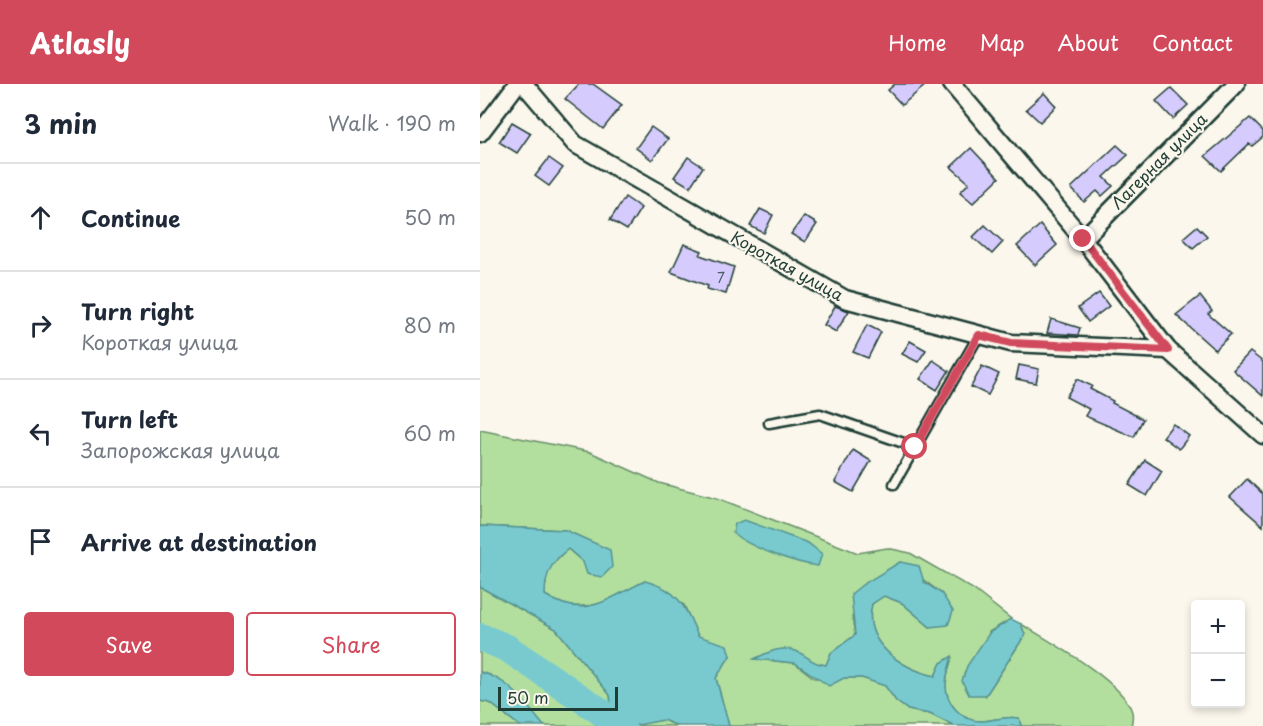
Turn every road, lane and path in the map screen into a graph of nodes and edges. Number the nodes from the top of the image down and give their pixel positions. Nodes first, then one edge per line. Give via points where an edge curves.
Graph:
1 (517, 84) edge
2 (524, 84) edge
3 (952, 84) edge
4 (1236, 84) edge
5 (480, 133) edge
6 (1083, 239) junction
7 (979, 335) junction
8 (1168, 350) junction
9 (769, 423) dead end
10 (1263, 435) edge
11 (915, 447) junction
12 (894, 484) dead end

1 - 5 street
2 - 7 street, Короткая улица via 575,144 845,299
3 - 6 street
4 - 6 street, Лагерная улица
6 - 8 street
7 - 8 street, Короткая улица via 1011,343
7 - 11 lane
8 - 10 street
9 - 11 lane via 820,414
11 - 12 lane

